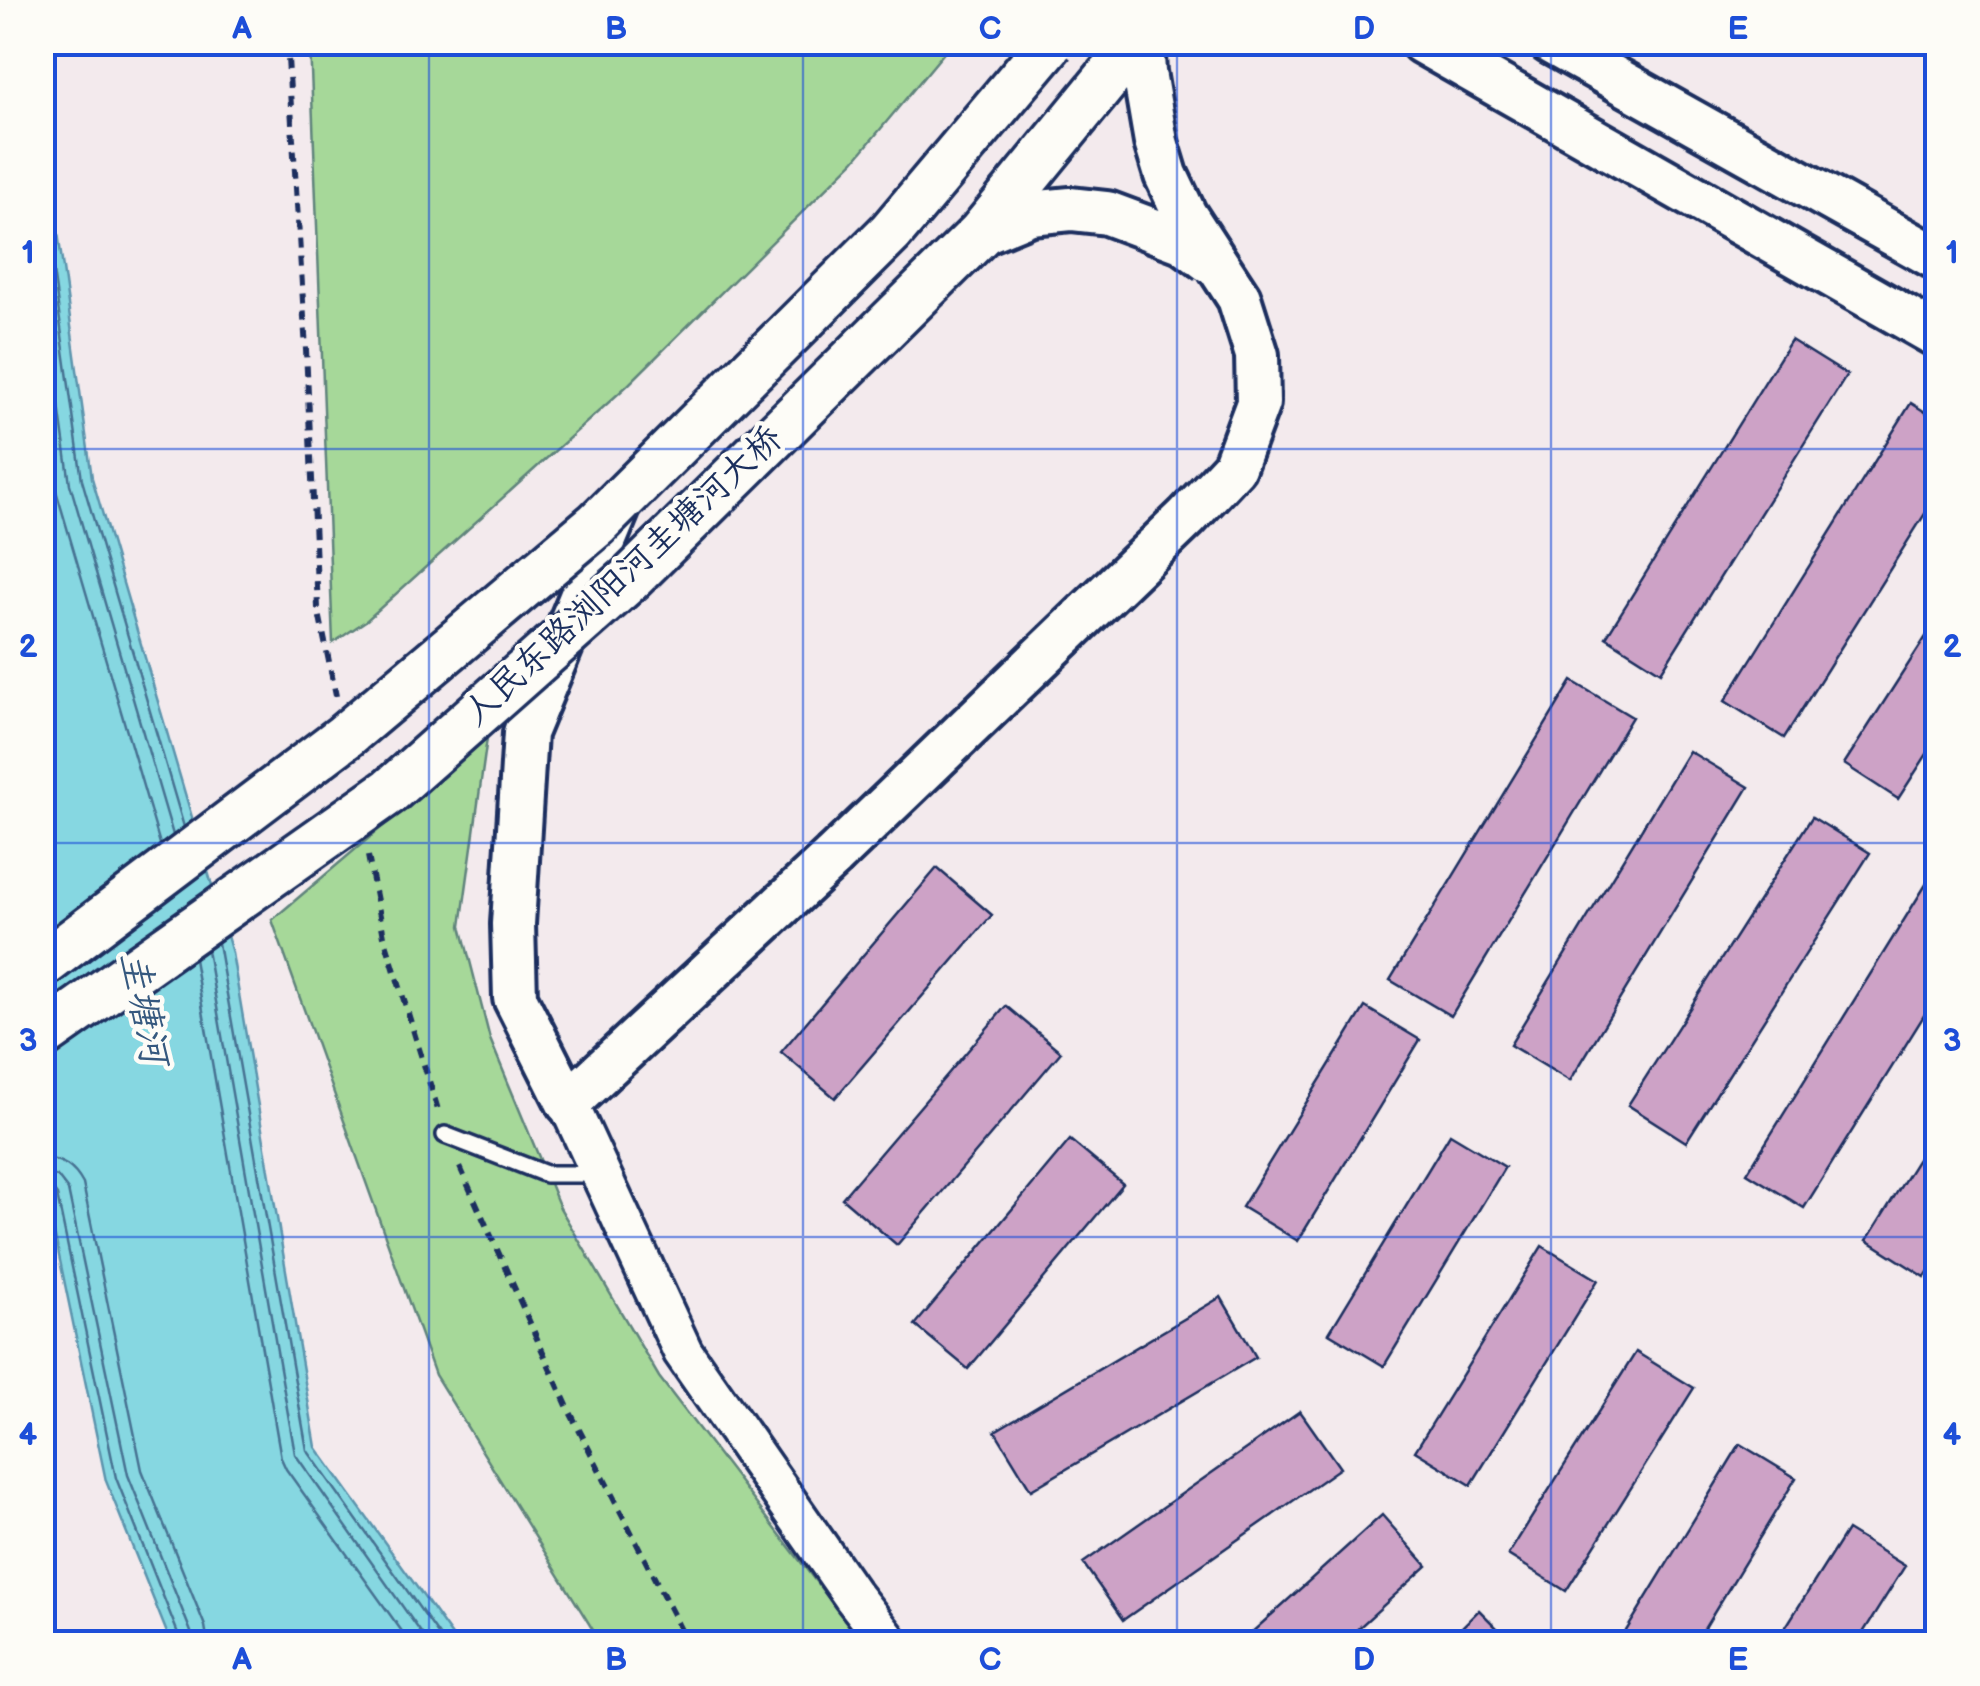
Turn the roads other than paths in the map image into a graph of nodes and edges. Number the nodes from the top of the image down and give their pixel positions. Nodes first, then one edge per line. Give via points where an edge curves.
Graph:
1 (1040, 42) edge
2 (1051, 42) edge
3 (1140, 42) edge
4 (1422, 42) edge
5 (1550, 42) edge
6 (980, 232) junction
7 (1938, 259) edge
8 (1218, 268) junction
9 (1938, 336) edge
10 (42, 964) edge
11 (42, 1036) edge
12 (568, 1103) junction
13 (446, 1135) road end
14 (601, 1174) junction
15 (890, 1644) edge

1 - 12 main road via 625,489 525,733 512,924 515,998
2 - 10 main road, 人民东路浏阳河圭塘河大桥, bridge via 891,232 597,524 344,736
3 - 6 main road, 人民东路浏阳河圭塘河大桥, bridge
3 - 8 main road, bridge via 1166,175
4 - 9 main road
5 - 7 main road
6 - 8 main road, bridge via 1030,213 1107,213 1182,241
6 - 11 main road, 人民东路浏阳河圭塘河大桥, bridge via 632,576 390,791
8 - 12 main road, bridge via 1239,298 1257,356 1258,403 1234,466 834,857
12 - 14 street
13 - 14 lane via 546,1174
14 - 15 street via 683,1352

